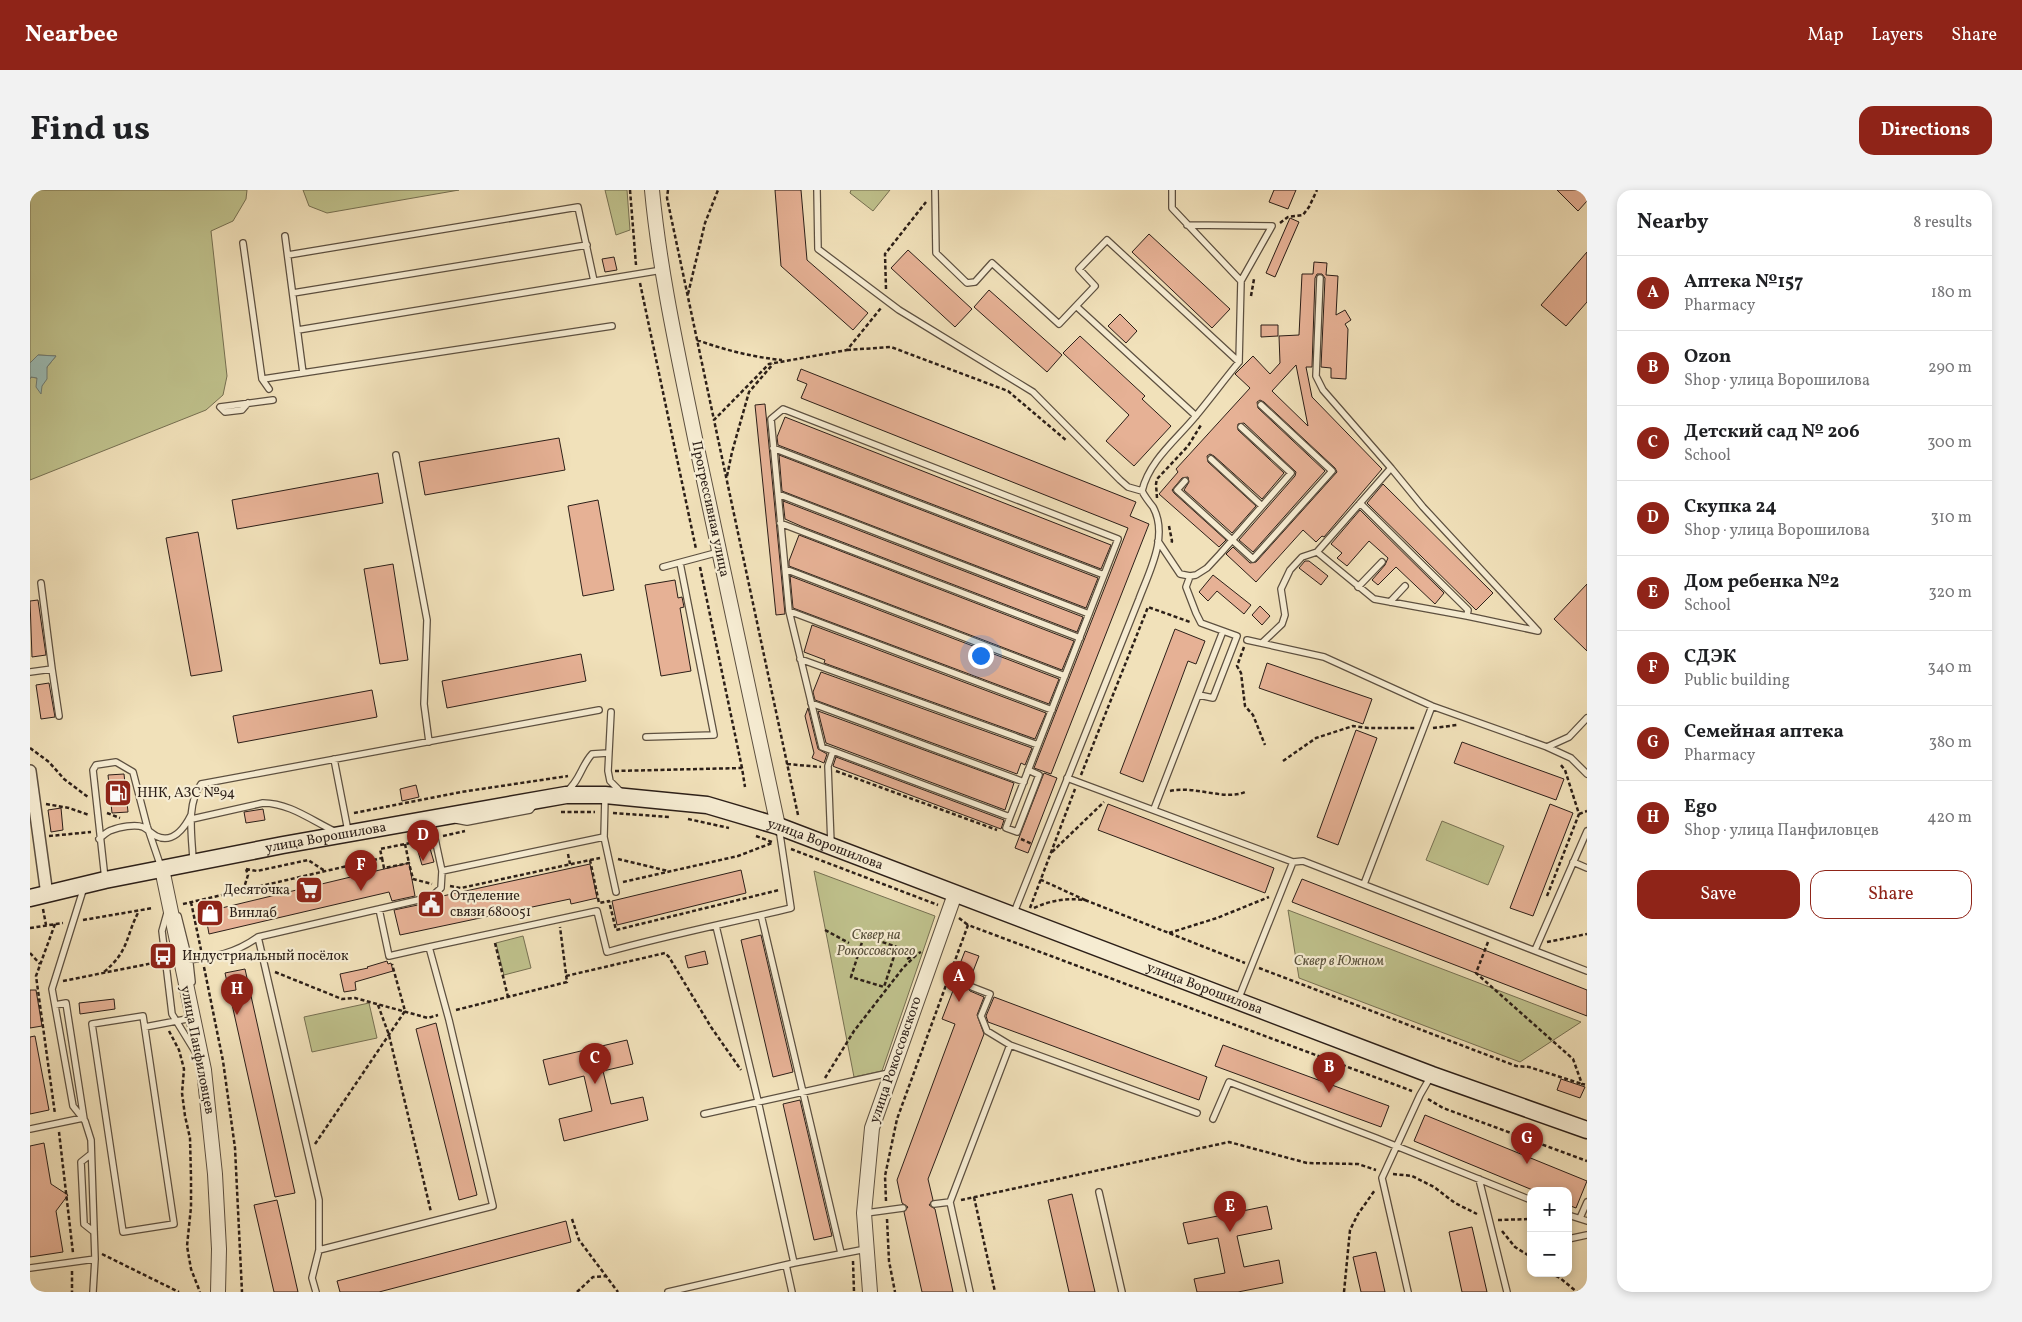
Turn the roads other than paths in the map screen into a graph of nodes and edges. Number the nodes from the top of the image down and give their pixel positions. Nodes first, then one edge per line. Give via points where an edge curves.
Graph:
1 (652, 190) edge
2 (817, 190) edge
3 (935, 190) edge
4 (1172, 190) edge
5 (1187, 225) junction
6 (285, 236) dead end
7 (243, 244) dead end
8 (587, 245) junction
9 (288, 255) junction
10 (662, 270) junction
11 (1320, 278) dead end
12 (594, 281) junction
13 (1241, 281) junction
14 (293, 293) junction
15 (1076, 306) junction
16 (612, 326) dead end
17 (298, 330) junction
18 (1239, 362) junction
19 (303, 373) junction
20 (262, 379) junction
21 (269, 388) dead end
22 (272, 400) dead end
23 (248, 403) dead end
24 (1260, 405) dead end
25 (1196, 416) junction
26 (1241, 427) dead end
27 (773, 448) junction
28 (396, 455) dead end
29 (1212, 459) dead end
30 (1391, 468) junction
31 (1185, 481) dead end
32 (1142, 491) junction
33 (778, 494) junction
34 (1360, 503) junction
35 (1262, 506) junction
36 (780, 523) junction
37 (1232, 540) junction
38 (1158, 541) junction
39 (719, 552) junction
40 (1317, 552) junction
41 (680, 562) junction
42 (1382, 562) dead end
43 (662, 567) dead end
44 (784, 569) junction
45 (1180, 574) junction
46 (1104, 575) junction
47 (1190, 576) junction
48 (41, 583) dead end
49 (1405, 586) dead end
50 (1186, 587) junction
51 (1358, 587) junction
52 (1390, 602) junction
53 (788, 612) junction
54 (1089, 614) junction
55 (1467, 616) junction
56 (1224, 631) junction
57 (1080, 638) junction
58 (1247, 640) road end
59 (1262, 643) junction
60 (800, 659) junction
61 (52, 669) junction
62 (30, 672) edge
63 (1065, 676) junction
64 (1199, 695) junction
65 (811, 703) junction
66 (1432, 706) junction
67 (600, 710) dead end
68 (1052, 710) junction
69 (610, 712) dead end
70 (59, 716) dead end
71 (1587, 718) edge
72 (646, 737) dead end
73 (429, 742) junction
74 (1038, 745) junction
75 (1547, 747) junction
76 (834, 751) junction
77 (608, 753) junction
78 (334, 759) junction
79 (1028, 770) junction
80 (30, 771) edge
81 (1587, 774) edge
82 (1067, 778) junction
83 (1024, 782) junction
84 (605, 795) junction
85 (559, 797) junction
86 (629, 797) junction
87 (1154, 809) junction
88 (191, 812) junction
89 (1010, 816) junction
90 (434, 817) junction
91 (192, 820) junction
92 (778, 826) junction
93 (1587, 831) edge
94 (150, 832) junction
95 (345, 833) junction
96 (604, 837) junction
97 (99, 839) junction
98 (831, 846) junction
99 (193, 862) junction
100 (1293, 862) junction
101 (1573, 862) junction
102 (1587, 868) edge
103 (162, 869) junction
104 (442, 872) junction
105 (105, 880) junction
106 (1364, 884) junction
107 (84, 885) junction
108 (616, 892) dead end
109 (955, 894) junction
110 (40, 900) edge
111 (172, 907) junction
112 (379, 909) junction
113 (761, 915) junction
114 (1013, 917) junction
115 (716, 926) junction
116 (258, 937) junction
117 (429, 947) junction
118 (1536, 947) junction
119 (184, 961) junction
120 (1587, 971) edge
121 (972, 987) dead end
122 (1238, 1000) junction
123 (55, 1005) junction
124 (192, 1018) junction
125 (176, 1021) junction
126 (145, 1027) junction
127 (1010, 1045) junction
128 (201, 1062) junction
129 (892, 1072) junction
130 (1432, 1075) junction
131 (803, 1091) junction
132 (758, 1101) junction
133 (1197, 1113) dead end
134 (704, 1114) dead end
135 (1213, 1119) dead end
136 (84, 1120) junction
137 (30, 1129) edge
138 (1587, 1130) edge
139 (1396, 1146) junction
140 (91, 1154) junction
141 (1479, 1180) junction
142 (1099, 1192) dead end
143 (1527, 1198) edge
144 (950, 1202) junction
145 (1587, 1202) edge
146 (934, 1204) dead end
147 (903, 1208) dead end
148 (864, 1213) junction
149 (1572, 1216) edge
150 (1580, 1218) junction
151 (1587, 1221) edge
152 (94, 1232) junction
153 (1587, 1235) edge
154 (1572, 1239) edge
155 (868, 1248) junction
156 (319, 1250) junction
157 (841, 1254) junction
158 (95, 1258) junction
159 (794, 1263) junction
160 (786, 1265) junction
161 (30, 1268) edge
162 (93, 1292) edge
163 (218, 1292) edge
164 (316, 1292) edge
165 (668, 1292) edge
166 (792, 1292) edge
167 (870, 1292) edge
168 (970, 1292) edge
169 (1122, 1292) edge
170 (1408, 1292) edge
171 (1507, 1292) edge

1 - 10 street, Прогрессивная улица
2 - 32 lane via 818,249 887,301 1033,392 1120,480
3 - 15 lane via 936,253 967,283 975,282 992,263 1059,324
4 - 5 lane via 1172,208
5 - 13 lane
5 - 13 lane via 1272,226
6 - 9 lane
7 - 20 lane
8 - 9 lane via 578,207
8 - 12 lane
8 - 14 lane
9 - 14 lane
10 - 12 lane
10 - 39 street, Прогрессивная улица
11 - 30 lane via 1316,376 1323,390
12 - 17 lane
13 - 18 lane
14 - 17 lane
15 - 18 lane via 1095,286 1079,269 1107,240
15 - 25 lane
16 - 19 lane
17 - 19 lane
18 - 25 lane
19 - 20 lane
20 - 21 lane
22 - 23 lane
24 - 37 lane via 1332,471 1253,559
25 - 32 lane via 1160,456 1145,477
26 - 35 lane via 1291,473
27 - 33 lane
27 - 46 lane
27 - 46 lane via 771,419 783,409 1118,539
28 - 73 lane via 427,620 424,704
29 - 35 lane
30 - 34 lane
30 - 55 lane via 1422,507 1538,631
31 - 37 lane via 1177,490
32 - 38 lane via 1153,507
33 - 36 lane
33 - 54 lane
34 - 40 lane
34 - 55 lane via 1468,610
35 - 37 lane
36 - 44 lane
36 - 57 lane
37 - 47 lane via 1207,568
38 - 45 lane
38 - 82 lane via 1139,600
39 - 41 lane
39 - 92 street, Прогрессивная улица
40 - 51 lane
40 - 59 lane via 1302,557 1290,570 1282,589 1285,615 1282,624
41 - 43 lane
41 - 72 lane via 714,735
42 - 51 lane
44 - 53 lane
44 - 63 lane
45 - 47 lane
45 - 50 lane
46 - 54 lane
47 - 50 lane
48 - 61 lane
49 - 52 lane
50 - 56 lane via 1202,622
51 - 52 lane via 1374,599
52 - 55 lane
53 - 60 lane
53 - 68 lane
54 - 57 lane
56 - 64 lane
56 - 64 lane via 1237,636 1212,698
57 - 63 lane
58 - 59 lane
59 - 66 lane via 1324,657
60 - 65 lane
60 - 74 lane
61 - 62 lane
61 - 70 lane
63 - 68 lane
64 - 87 lane
65 - 76 lane via 822,747
65 - 83 lane
66 - 75 lane
66 - 106 lane
67 - 73 lane
68 - 74 lane
69 - 77 lane
71 - 75 lane via 1569,737
73 - 78 lane
74 - 79 lane
75 - 81 lane via 1571,758
76 - 89 lane
76 - 98 lane via 828,769
77 - 85 lane via 592,754 577,782
77 - 86 lane via 610,781
78 - 88 lane via 201,784
78 - 95 lane via 345,814
79 - 83 lane
79 - 89 lane via 1039,775 1017,832 1006,828
80 - 110 street via 38,837
82 - 87 lane
82 - 114 lane
83 - 89 lane
84 - 85 main road, улица Ворошилова
84 - 86 main road, улица Ворошилова
84 - 96 lane
85 - 90 main road, улица Ворошилова
86 - 92 main road, улица Ворошилова via 707,805
87 - 100 lane
88 - 91 lane
88 - 94 lane via 176,836 167,839
90 - 95 main road, улица Ворошилова
90 - 104 lane
91 - 95 lane via 274,803
91 - 99 lane
92 - 98 main road, улица Ворошилова
92 - 113 lane via 791,908
93 - 101 lane
94 - 97 lane via 137,825 111,830
94 - 97 lane via 133,772 116,762 96,765 93,770
94 - 103 lane
95 - 99 main road, улица Ворошилова
96 - 104 lane
96 - 108 lane
97 - 105 lane
98 - 109 main road, улица Ворошилова
99 - 103 main road, улица Ворошилова
100 - 106 lane via 1303,861
100 - 122 lane
101 - 102 lane
101 - 118 lane
103 - 105 main road, улица Ворошилова
103 - 111 street, улица Панфиловцев
104 - 112 lane via 442,885 431,897
105 - 107 main road, улица Ворошилова
106 - 118 lane via 1492,934
107 - 110 main road, улица Ворошилова
107 - 123 lane via 52,989
109 - 114 main road, улица Ворошилова
109 - 129 street, улица Рокоссовского
111 - 119 street, улица Панфиловцев
111 - 125 lane via 162,931 172,1014
112 - 116 lane
112 - 117 lane via 389,956
113 - 115 lane
113 - 131 lane
114 - 122 main road, улица Ворошилова
115 - 117 lane via 607,952 597,911
115 - 132 lane
116 - 119 lane via 242,948
116 - 156 lane via 319,1200
117 - 156 lane via 492,1206
118 - 120 lane
119 - 124 street, улица Панфиловцев
119 - 128 lane
121 - 127 lane via 990,994 982,1016 987,1031
122 - 130 main road, улица Ворошилова
123 - 136 lane via 73,1106
123 - 136 lane via 66,1003
124 - 125 lane
124 - 128 street, улица Панфиловцев
125 - 126 lane
125 - 128 lane
126 - 126 lane via 174,1224 123,1232 92,1024 143,1016
127 - 133 lane
127 - 144 lane
128 - 163 street, улица Панфиловцев via 215,1174
129 - 131 lane
129 - 148 street, улица Рокоссовского via 872,1128
130 - 138 main road, улица Ворошилова
130 - 139 lane
131 - 132 lane
131 - 157 lane
132 - 134 lane
132 - 159 lane
135 - 139 lane via 1229,1082
136 - 137 lane
136 - 140 lane via 91,1140
139 - 141 lane
139 - 170 lane via 1383,1175
140 - 152 lane
140 - 152 lane via 81,1162 84,1224
141 - 143 lane
141 - 171 lane
142 - 169 lane
144 - 146 lane
144 - 168 lane
145 - 150 lane
147 - 148 lane
148 - 155 street, улица Рокоссовского
149 - 150 lane
150 - 151 lane
152 - 158 lane
153 - 154 lane
155 - 157 lane
155 - 167 street, улица Рокоссовского
156 - 164 lane via 312,1278
157 - 159 lane
158 - 161 lane
158 - 162 lane
159 - 160 lane
160 - 165 lane
160 - 166 lane

